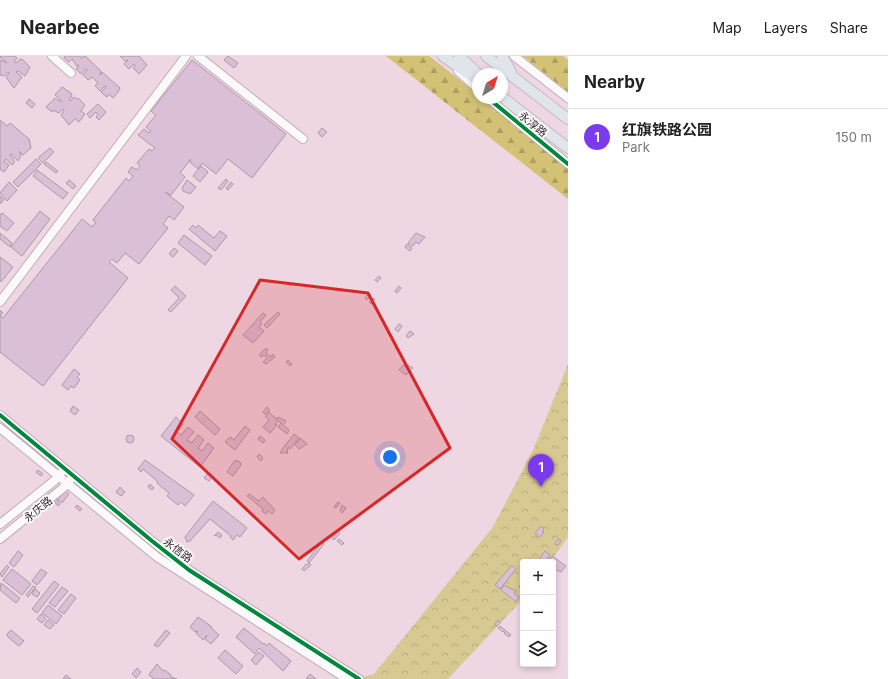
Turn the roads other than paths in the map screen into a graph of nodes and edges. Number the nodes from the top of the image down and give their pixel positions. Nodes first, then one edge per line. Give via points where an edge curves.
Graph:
1 (52, 56) edge
2 (186, 56) edge
3 (198, 56) edge
4 (442, 56) edge
5 (459, 56) edge
6 (486, 56) edge
7 (502, 56) edge
8 (514, 56) edge
9 (472, 68) edge
10 (71, 72) dead end
11 (513, 76) junction
12 (472, 77) edge
13 (472, 84) edge
14 (568, 98) edge
15 (508, 102) edge
16 (495, 104) edge
17 (568, 119) edge
18 (303, 139) dead end
19 (568, 148) edge
20 (568, 164) edge
21 (0, 302) edge
22 (0, 415) edge
23 (0, 428) edge
24 (61, 472) junction
25 (73, 476) junction
26 (67, 483) junction
27 (0, 524) edge
28 (0, 539) edge
29 (346, 679) edge
30 (359, 679) edge

1 - 10 street
2 - 21 street
3 - 18 street
4 - 12 main road
4 - 13 street
5 - 9 main road
6 - 11 main road
7 - 11 main road
8 - 14 street
11 - 17 main road
15 - 19 main road, 永淳路
16 - 20 street, 永淳路
22 - 24 street, 永信路
23 - 24 street, 永信路
24 - 25 street, 永信路
24 - 26 street, 永信路
24 - 27 street, 永庆路
25 - 26 street, 永庆路
25 - 30 street, 永信路 via 189,570
26 - 28 street, 永庆路
26 - 29 street, 永信路 via 157,557

